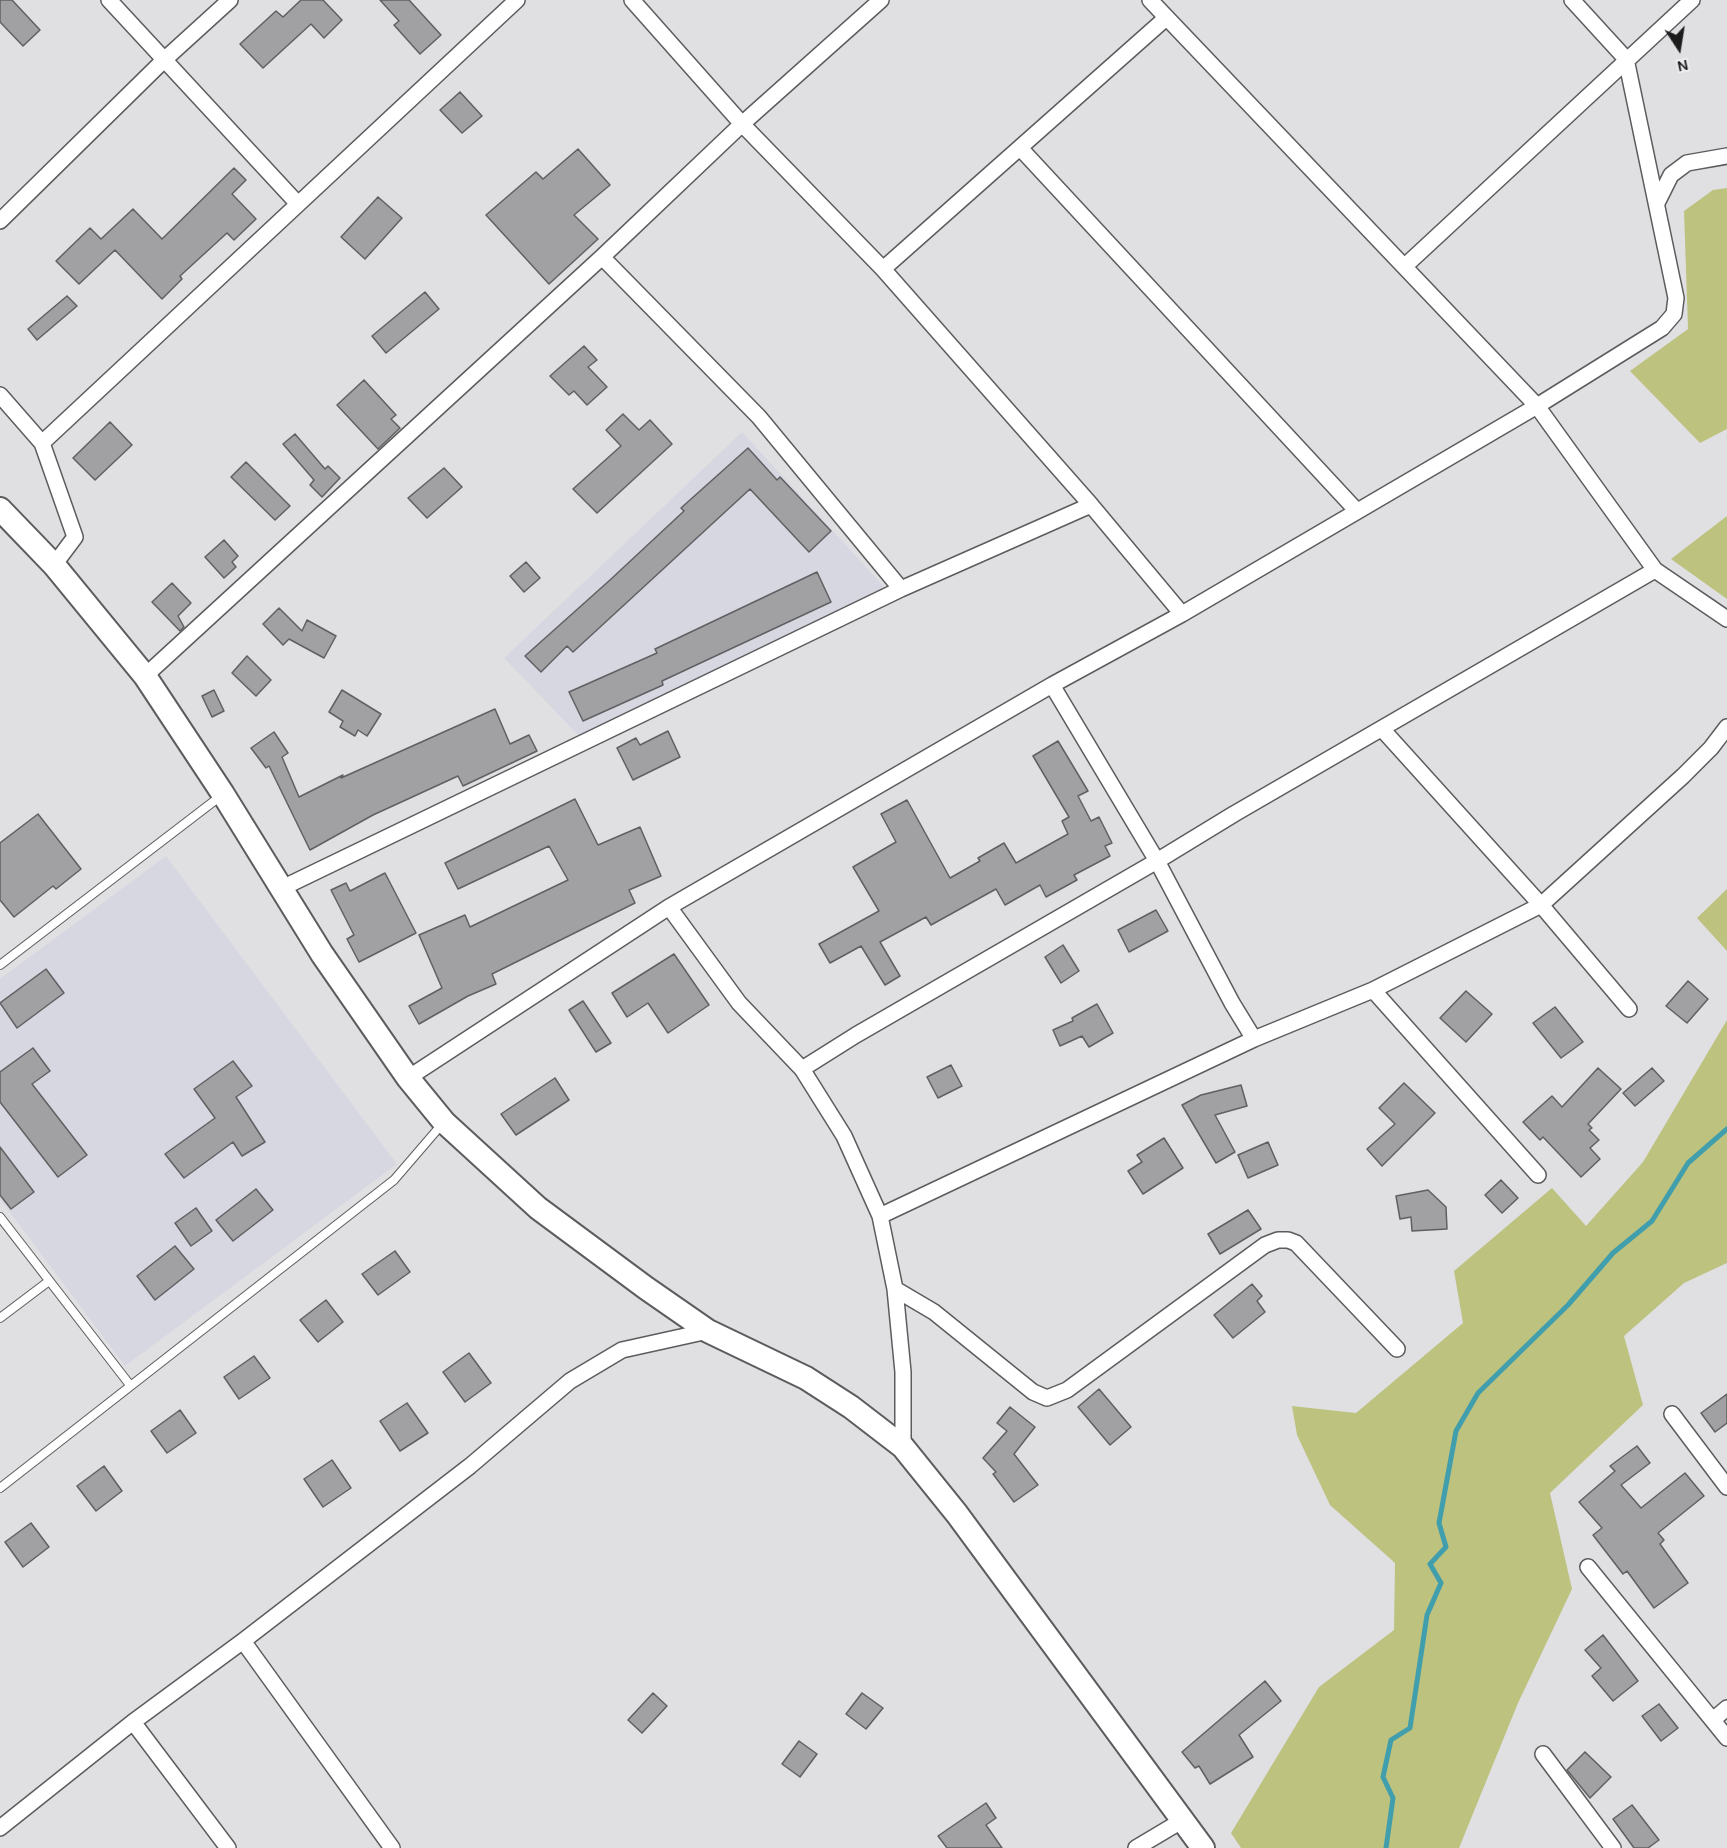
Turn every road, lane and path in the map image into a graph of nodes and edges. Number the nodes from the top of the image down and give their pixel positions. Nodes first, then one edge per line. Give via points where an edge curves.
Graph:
1 (109, 0) edge
2 (230, 0) edge
3 (516, 0) edge
4 (632, 0) edge
5 (881, 0) edge
6 (1150, 0) edge
7 (1572, 0) edge
8 (1692, 0) edge
9 (1166, 18) junction
10 (1626, 59) junction
11 (164, 60) junction
12 (742, 124) junction
13 (1021, 149) junction
14 (1727, 156) edge
15 (1657, 203) junction
16 (298, 204) junction
17 (0, 221) edge
18 (602, 257) junction
19 (1406, 266) junction
20 (883, 269) junction
21 (0, 395) edge
22 (1537, 406) junction
23 (42, 442) junction
24 (1091, 505) junction
25 (0, 509) edge
26 (1356, 510) junction
27 (54, 565) junction
28 (1655, 570) junction
29 (901, 589) junction
30 (1182, 614) junction
31 (1727, 620) edge
32 (145, 676) junction
33 (1052, 685) junction
34 (1727, 727) edge
35 (1382, 729) junction
36 (224, 794) junction
37 (1157, 861) junction
38 (280, 889) junction
39 (1541, 905) junction
40 (669, 907) junction
41 (0, 965) edge
42 (1373, 990) junction
43 (1629, 1009) dead end
44 (1254, 1038) junction
45 (802, 1069) junction
46 (408, 1078) junction
47 (444, 1122) junction
48 (1538, 1174) dead end
49 (880, 1216) junction
50 (0, 1217) edge
51 (49, 1281) junction
52 (894, 1289) junction
53 (0, 1318) edge
54 (708, 1331) junction
55 (1396, 1349) dead end
56 (130, 1385) junction
57 (1672, 1414) dead end
58 (903, 1447) junction
59 (1727, 1487) edge
60 (0, 1488) edge
61 (1588, 1567) dead end
62 (243, 1641) junction
63 (1727, 1708) edge
64 (1714, 1719) junction
65 (133, 1722) junction
66 (1727, 1738) edge
67 (1543, 1754) dead end
68 (1183, 1820) junction
69 (0, 1828) edge
70 (228, 1848) edge
71 (392, 1848) edge
72 (1136, 1848) edge
73 (1203, 1848) edge
74 (1612, 1848) edge

1 - 11 street
2 - 11 street
3 - 16 street
4 - 12 street
5 - 12 street
6 - 9 street
7 - 10 street
8 - 10 street
9 - 13 street
9 - 19 street
10 - 15 street
10 - 19 street
11 - 16 street
11 - 17 street
12 - 18 street
12 - 20 street
13 - 20 street
13 - 26 street
14 - 15 street via 1687,162 1671,175
15 - 22 street via 1676,298 1674,314 1662,328
16 - 23 street
18 - 29 street via 759,417
18 - 32 street
19 - 22 street
20 - 24 street
21 - 23 street
22 - 26 street
22 - 28 street
23 - 27 street via 75,537
24 - 29 street
24 - 30 street
25 - 27 main road
26 - 30 street
27 - 32 main road
28 - 31 street
28 - 35 street
29 - 38 street
30 - 33 street
32 - 36 main road
33 - 37 street
33 - 40 street
34 - 39 street via 1683,776
35 - 37 street
35 - 39 street
36 - 38 main road
36 - 41 lane
37 - 44 street
37 - 45 street
38 - 46 main road
39 - 42 street
39 - 43 street
40 - 45 street via 739,1003
40 - 46 street
42 - 44 street
42 - 48 street
44 - 49 street
45 - 49 street via 844,1136
46 - 47 main road
47 - 54 main road via 538,1208
47 - 56 lane via 394,1180
49 - 52 street
50 - 51 lane
51 - 53 lane
51 - 56 lane
52 - 55 street via 934,1312 1033,1392 1047,1398 1066,1390 1265,1245 1288,1240 1296,1243
52 - 58 street via 903,1372
54 - 58 main road via 806,1378
54 - 62 street via 622,1350 570,1381 470,1466
56 - 60 lane
57 - 59 street
58 - 68 main road
61 - 64 street
62 - 65 street
62 - 71 street
63 - 64 street
64 - 66 street
65 - 69 street
65 - 70 street
67 - 74 street
68 - 72 street
68 - 73 main road

